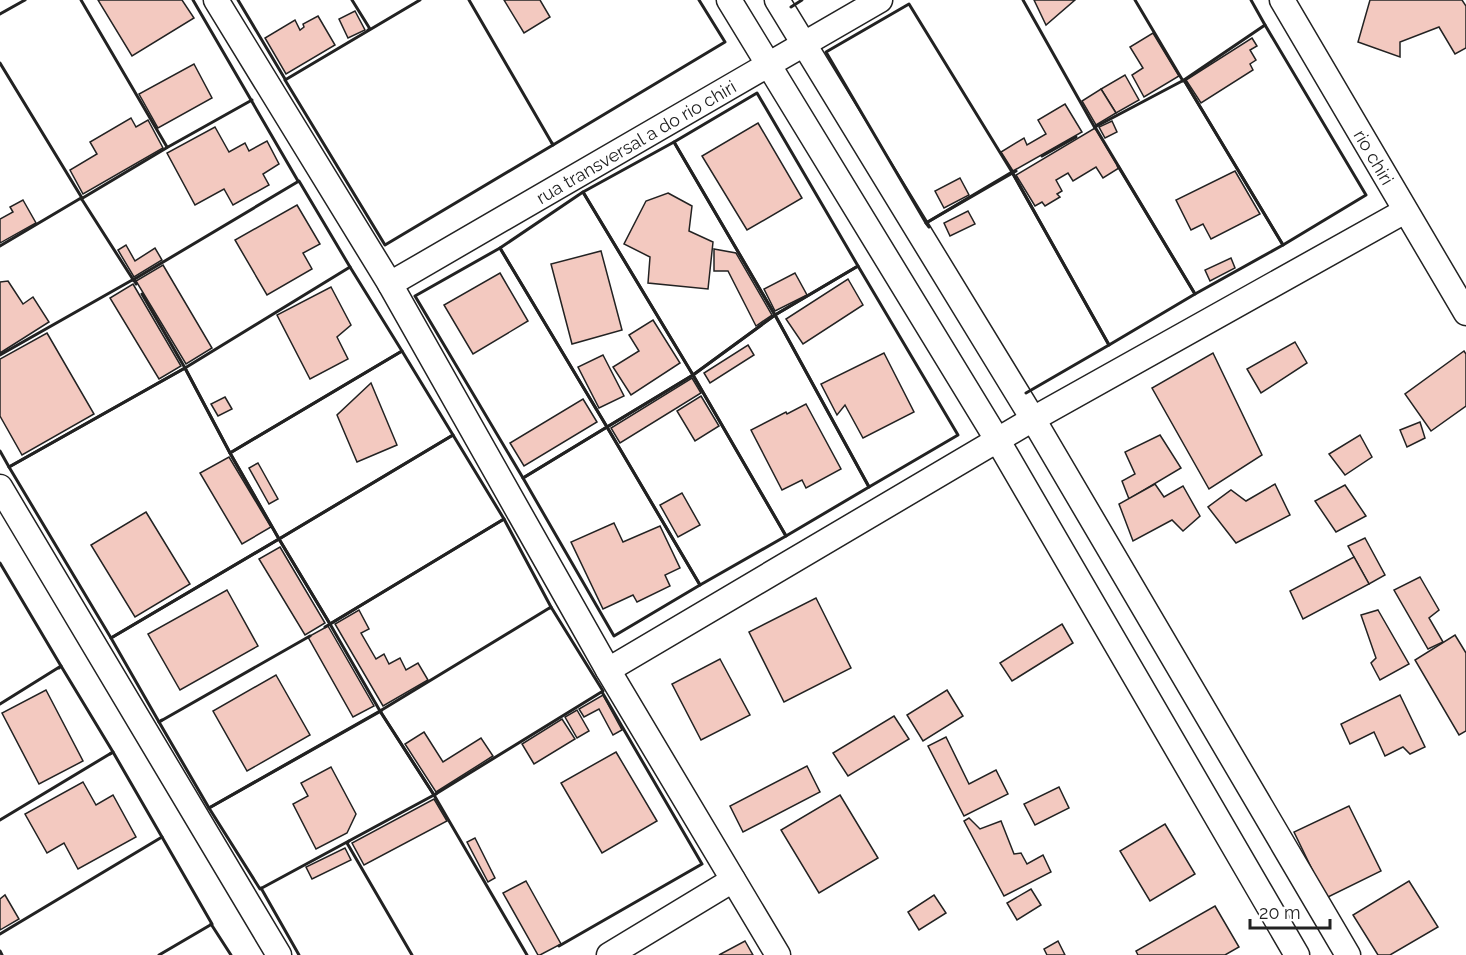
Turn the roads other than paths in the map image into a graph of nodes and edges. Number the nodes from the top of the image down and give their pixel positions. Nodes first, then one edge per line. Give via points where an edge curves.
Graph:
1 (216, 0) edge
2 (729, 0) edge
3 (777, 0) edge
4 (880, 0) edge
5 (1282, 0) edge
6 (803, 45) junction
7 (769, 66) junction
8 (1405, 211) junction
9 (390, 284) junction
10 (1466, 314) edge
11 (1033, 419) junction
12 (998, 441) junction
13 (0, 487) edge
14 (608, 670) junction
15 (733, 880) junction
16 (279, 955) edge
17 (609, 955) edge
18 (778, 955) edge
19 (1297, 955) edge
20 (1348, 955) edge

1 - 9 street
2 - 7 street
3 - 6 street
4 - 6 street, rua transversal a do rio chiri
5 - 8 street, rio chiri
6 - 7 street, rua transversal a do rio chiri
6 - 11 street
7 - 9 street, rua transversal a do rio chiri
7 - 12 street
8 - 10 street, rio chiri
8 - 11 street
9 - 14 street
11 - 12 street
11 - 20 street
12 - 14 street
12 - 19 street
13 - 16 street
14 - 15 street
15 - 17 street
15 - 18 street

